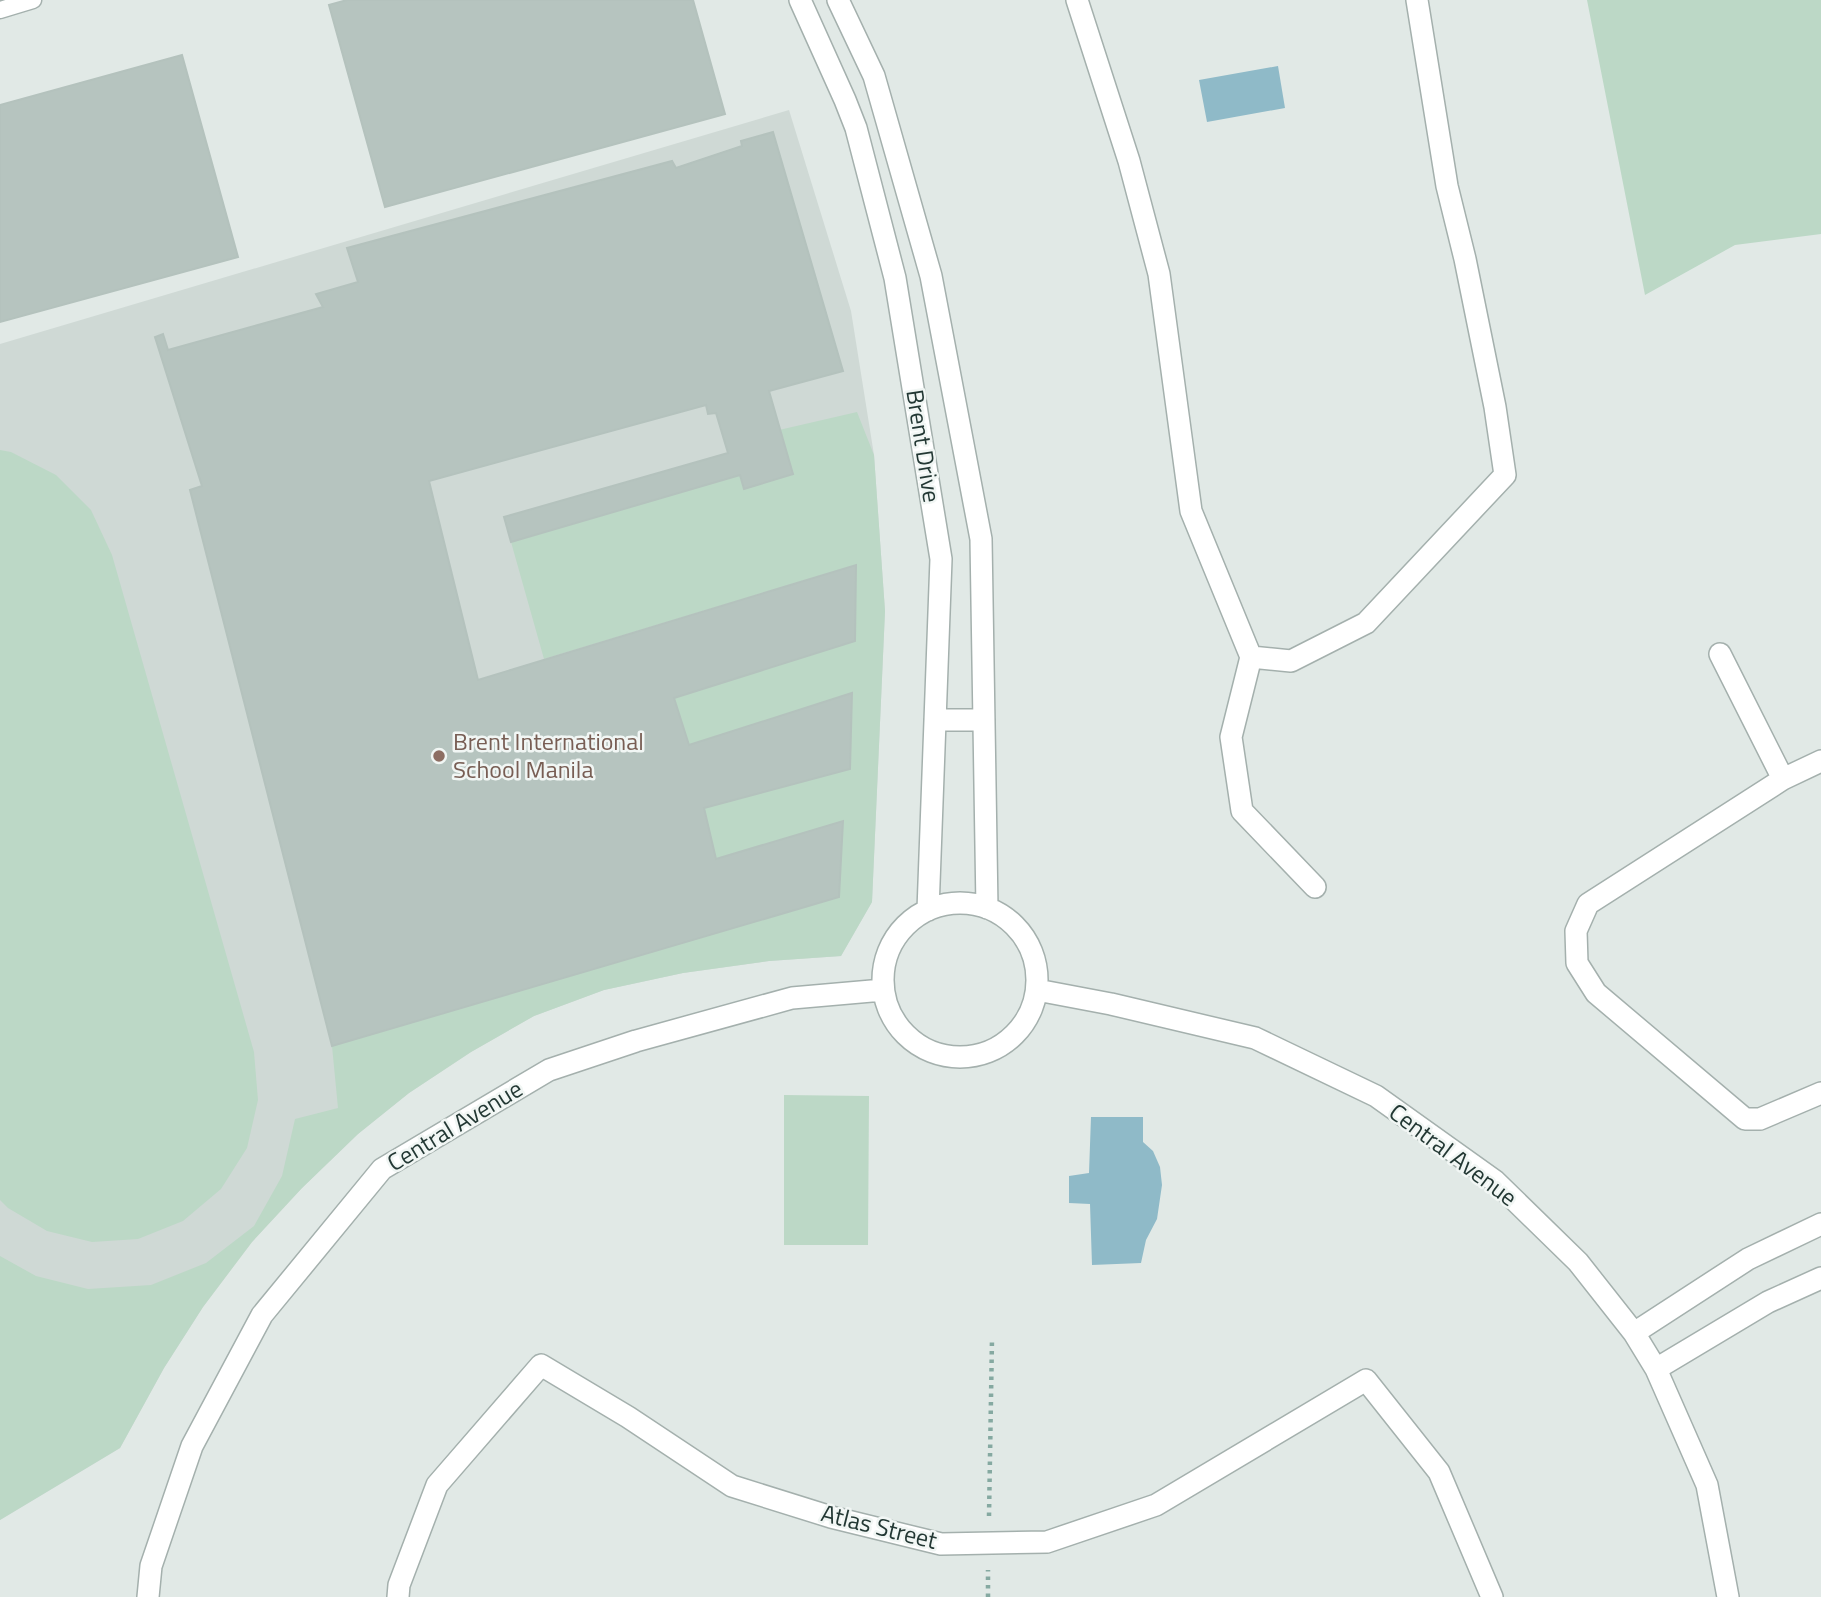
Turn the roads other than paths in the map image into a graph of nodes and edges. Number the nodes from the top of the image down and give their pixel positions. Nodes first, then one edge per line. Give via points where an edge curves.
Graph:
1 (33, 0) edge
2 (800, 0) edge
3 (838, 0) edge
4 (1077, 0) edge
5 (1417, 0) edge
6 (0, 10) edge
7 (931, 276) junction
8 (895, 278) junction
9 (1720, 654) dead end
10 (1251, 657) junction
11 (935, 720) junction
12 (984, 720) junction
13 (1821, 761) edge
14 (1783, 779) junction
15 (1315, 887) dead end
16 (987, 908) junction
17 (928, 910) junction
18 (883, 990) junction
19 (1037, 990) junction
20 (1821, 1093) edge
21 (1821, 1224) edge
22 (1821, 1278) edge
23 (1634, 1333) junction
24 (1656, 1369) junction
25 (148, 1597) edge
26 (398, 1597) edge
27 (1492, 1597) edge
28 (1728, 1597) edge

1 - 6 lane
2 - 8 street, Brent Drive via 856,128
3 - 7 street, Brent Drive via 874,76
4 - 10 street via 1129,161 1159,274 1191,511
5 - 10 street via 1447,186 1495,407 1505,475 1366,623 1291,661
7 - 8 street
7 - 12 street, Brent Drive via 981,539
8 - 11 street, Brent Drive via 941,559
9 - 14 street
10 - 15 street via 1231,737 1242,811
11 - 12 street
11 - 17 street, Brent Drive
12 - 16 street, Brent Drive
13 - 14 street
14 - 20 street via 1588,904 1576,931 1577,964 1596,993 1745,1119 1760,1119
16 - 17 street via 968,903
16 - 19 street via 1010,920 1027,940 1036,964
17 - 18 street via 907,924 892,943 884,966
18 - 19 street via 890,1014 905,1034 924,1049 948,1056 973,1056 996,1049 1017,1034 1031,1013
18 - 25 street, Central Avenue via 792,999 636,1041 550,1070 382,1169 261,1315 192,1446 151,1566
19 - 23 street, Central Avenue via 1255,1038 1376,1096 1494,1181 1578,1262
21 - 23 street via 1748,1259
22 - 24 street via 1768,1302
23 - 24 street, Central Avenue
24 - 28 street, Central Avenue via 1707,1485
26 - 27 street, Atlas Street via 437,1485 541,1365 732,1486 831,1517 942,1544 1047,1542 1156,1506 1366,1380 1439,1472

